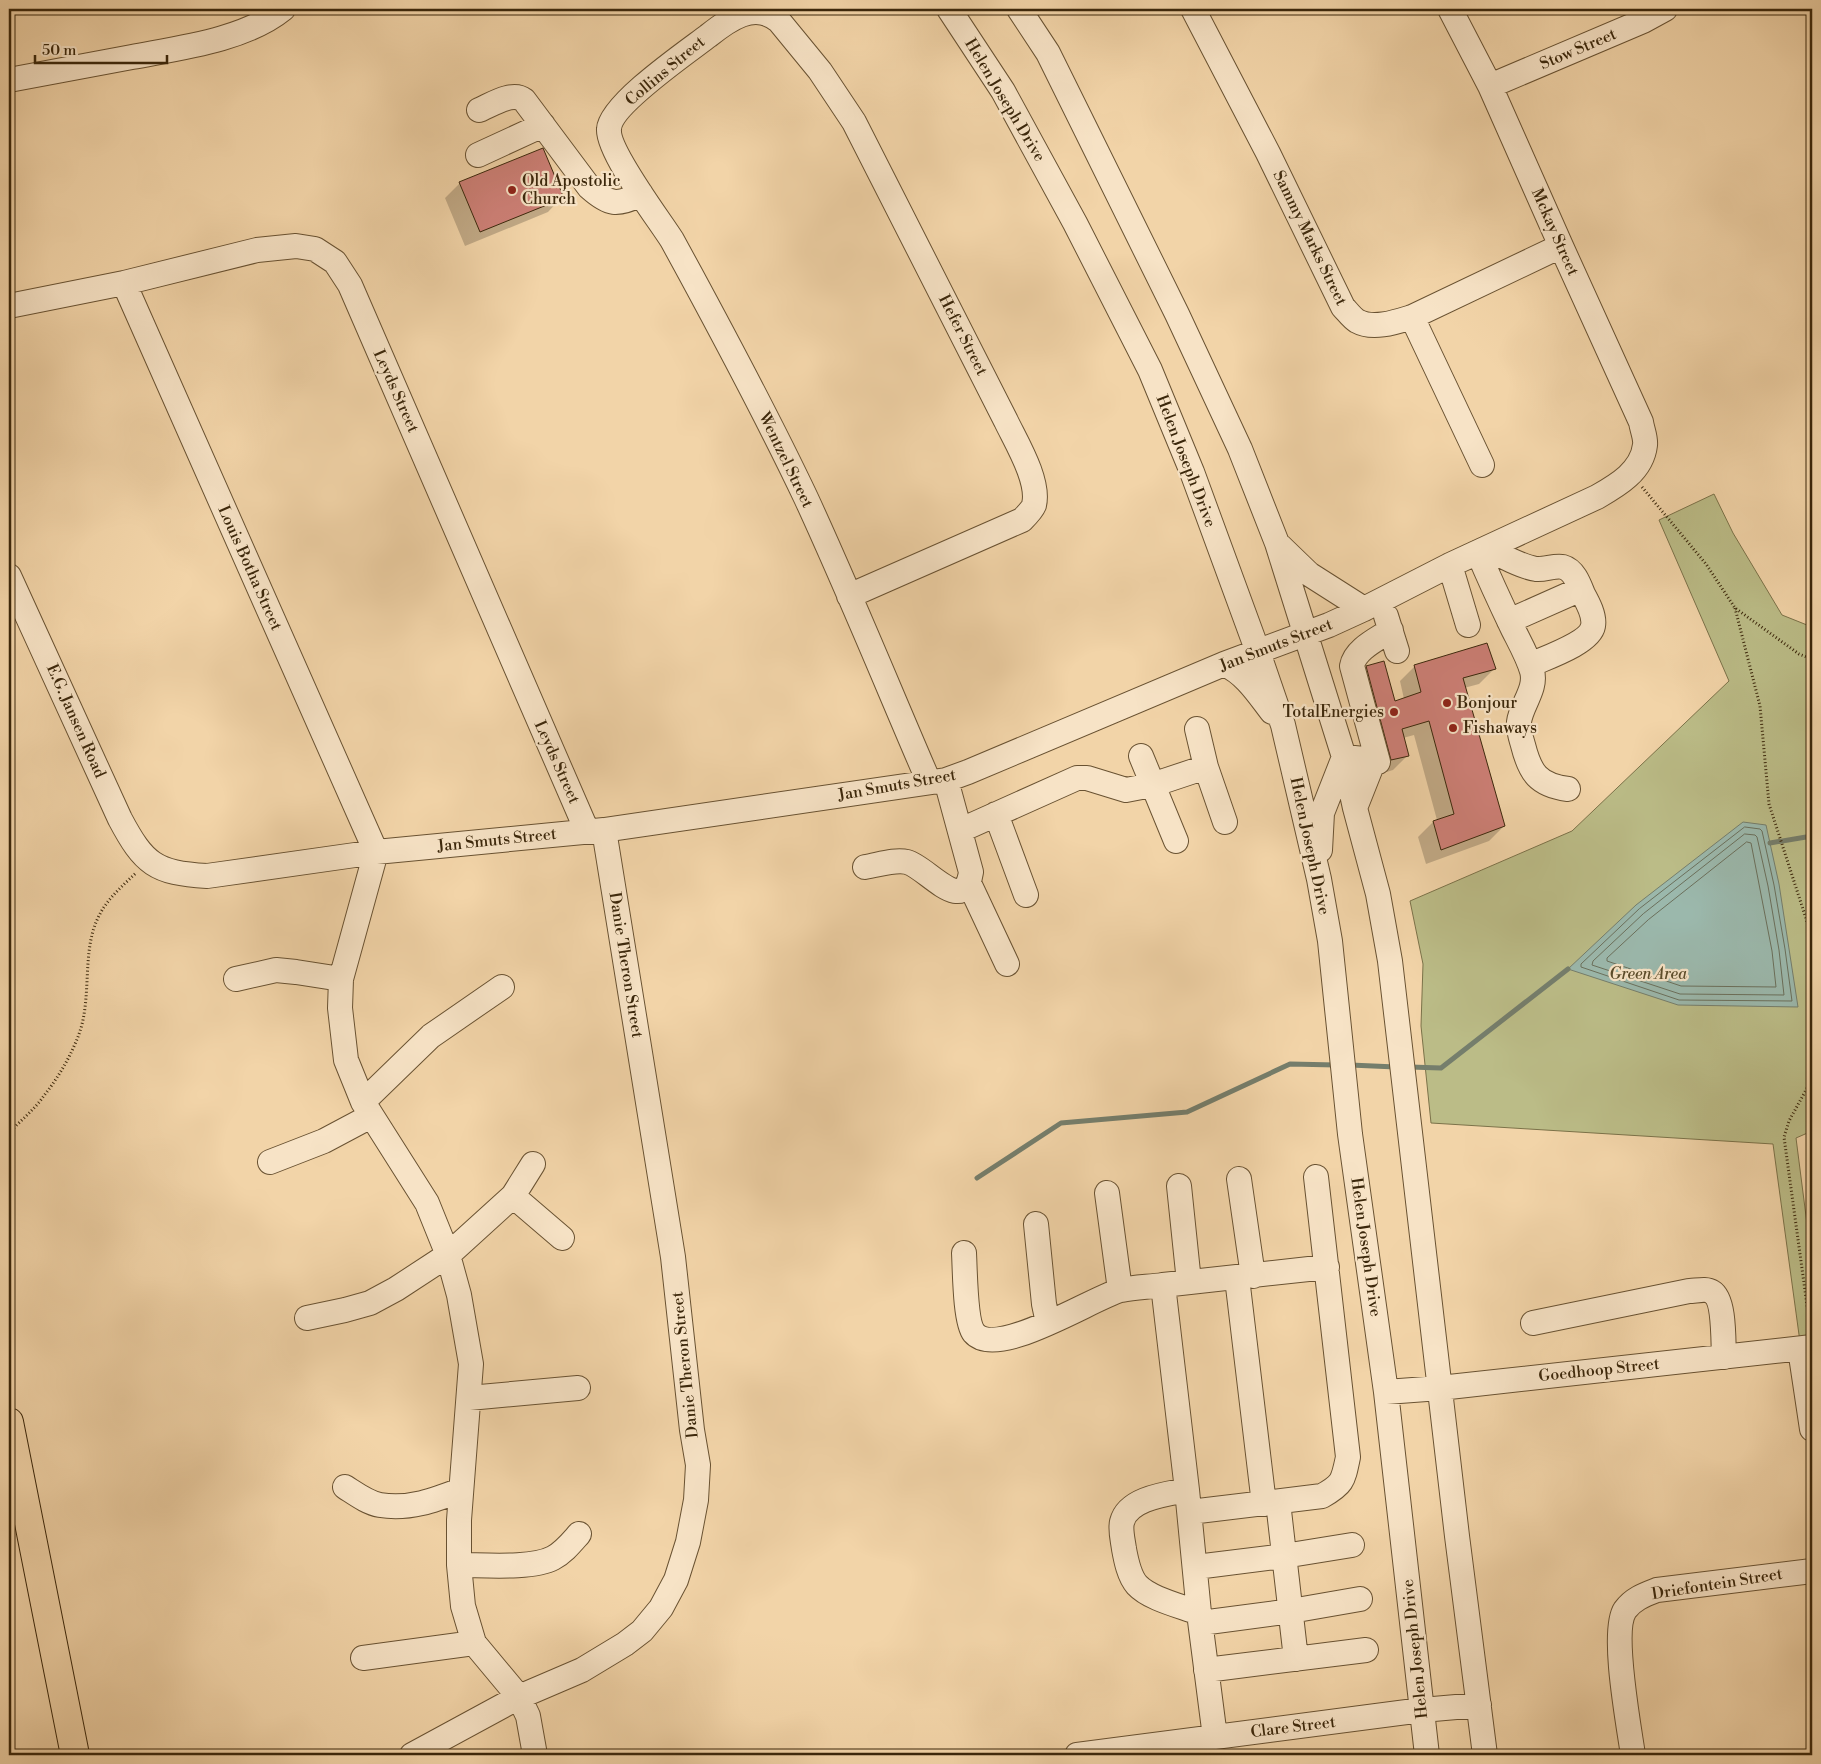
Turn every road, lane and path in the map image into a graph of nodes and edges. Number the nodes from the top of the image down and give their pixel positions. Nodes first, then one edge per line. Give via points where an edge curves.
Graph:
1 (283, 9) edge
2 (950, 9) edge
3 (1019, 9) edge
4 (1193, 9) edge
5 (1450, 9) edge
6 (1665, 9) edge
7 (752, 11) joint
8 (9, 80) edge
9 (1490, 86) junction
10 (479, 110) dead end
11 (543, 125) junction
12 (616, 152) joint
13 (478, 155) dead end
14 (641, 194) junction
15 (1561, 246) junction
16 (124, 283) junction
17 (9, 306) edge
18 (1412, 316) junction
19 (1482, 465) dead end
20 (1636, 467) junction
21 (1276, 543) junction
22 (1483, 550) junction
23 (1450, 565) junction
24 (9, 576) edge
25 (1581, 589) junction
26 (849, 596) junction
27 (1372, 605) junction
28 (1735, 608) junction
29 (1509, 621) junction
30 (1329, 625) junction
31 (1468, 625) dead end
32 (1306, 634) junction
33 (1258, 652) junction
34 (1812, 659) edge
35 (1224, 664) junction
36 (1530, 665) junction
37 (1323, 686) junction
38 (1283, 725) junction
39 (1196, 729) dead end
40 (1141, 756) dead end
41 (1344, 757) junction
42 (1378, 762) dead end
43 (1206, 767) junction
44 (938, 781) junction
45 (1152, 785) junction
46 (1568, 789) dead end
47 (996, 814) junction
48 (1225, 822) dead end
49 (596, 830) junction
50 (961, 830) junction
51 (1176, 841) dead end
52 (376, 852) junction
53 (149, 861) junction
54 (865, 867) dead end
55 (1319, 879) junction
56 (969, 884) junction
57 (1026, 894) dead end
58 (1812, 937) edge
59 (1007, 964) dead end
60 (236, 979) dead end
61 (340, 979) junction
62 (502, 987) dead end
63 (1812, 1079) edge
64 (367, 1109) junction
65 (9, 1133) edge
66 (270, 1162) dead end
67 (532, 1164) dead end
68 (1316, 1177) dead end
69 (1239, 1179) dead end
70 (1179, 1186) dead end
71 (1106, 1193) dead end
72 (513, 1196) junction
73 (1036, 1224) dead end
74 (562, 1238) dead end
75 (964, 1253) dead end
76 (448, 1255) junction
77 (1327, 1267) junction
78 (1245, 1277) junction
79 (1189, 1282) junction
80 (1163, 1285) junction
81 (1120, 1290) junction
82 (307, 1318) dead end
83 (1048, 1323) junction
84 (1533, 1324) dead end
85 (1808, 1342) edge
86 (1724, 1357) junction
87 (578, 1388) dead end
88 (1440, 1388) junction
89 (1386, 1392) junction
90 (469, 1398) junction
91 (9, 1422) edge
92 (1812, 1429) edge
93 (345, 1487) dead end
94 (461, 1490) junction
95 (1188, 1501) junction
96 (1271, 1503) junction
97 (579, 1534) dead end
98 (1352, 1545) dead end
99 (1284, 1556) junction
100 (460, 1565) junction
101 (1196, 1567) junction
102 (1812, 1571) edge
103 (1360, 1599) dead end
104 (1291, 1611) junction
105 (1200, 1618) junction
106 (474, 1643) junction
107 (1366, 1650) dead end
108 (363, 1658) dead end
109 (1296, 1659) junction
110 (1206, 1670) junction
111 (519, 1697) junction
112 (1479, 1705) junction
113 (1422, 1710) junction
114 (1223, 1743) edge
115 (75, 1755) edge
116 (412, 1755) edge
117 (535, 1755) edge
118 (1076, 1755) edge
119 (1427, 1755) edge
120 (1485, 1755) edge
121 (1633, 1755) edge

1 - 8 street via 241,32 197,44
2 - 33 street, Helen Joseph Drive via 1003,91 1150,370 1192,472
3 - 21 street via 1048,53 1178,314 1240,449
4 - 18 street, Sammy Marks Street via 1268,152 1343,307 1358,321 1377,325
5 - 9 street, Mckay Street
6 - 9 street, Stow Street via 1644,21
7 - 12 street, Collins Street via 726,22 632,96 612,117 608,128
7 - 26 street, Hefer Street via 765,12 779,22 820,71 854,122 1006,420 1034,488 1034,506 1022,520
9 - 15 street, Mckay Street
10 - 11 street via 508,98 520,97
11 - 13 street
11 - 14 street via 589,187 601,198 619,202
12 - 14 street, Wentzel Street
14 - 26 street, Wentzel Street via 672,240 734,355 806,497
15 - 18 street, Sammy Marks Street
15 - 20 street, Mckay Street via 1641,422 1646,443
16 - 17 street, Leyds Street
16 - 49 street, Leyds Street via 257,250 296,246 315,249 335,262 350,285
16 - 52 street, Louis Botha Street
18 - 19 street
20 - 22 street, Jan Smuts Street via 1616,486 1597,497
20 - 28 path
21 - 27 street via 1308,574
21 - 32 street
22 - 23 street, Jan Smuts Street
22 - 25 street via 1531,568 1562,566 1573,574
22 - 29 street via 1492,585
23 - 27 street, Jan Smuts Street
23 - 31 street
24 - 53 street, E.G. Jansen Road via 120,819 137,850
25 - 29 street
25 - 36 street via 1590,606 1594,624 1591,633
26 - 44 street, Wentzel Street
27 - 30 street, Jan Smuts Street
27 - 42 street via 1394,640 1370,644 1357,654 1352,666
28 - 34 path via 1799,654
28 - 58 path via 1760,706 1769,804
29 - 36 street
30 - 32 street, Jan Smuts Street
30 - 37 street
32 - 33 street, Jan Smuts Street
32 - 37 street
33 - 35 street, Jan Smuts Street
33 - 38 street, Helen Joseph Drive
35 - 38 street via 1248,680
35 - 44 street, Jan Smuts Street
36 - 46 street via 1533,673 1531,689 1519,723 1527,762 1539,778 1552,786
37 - 41 street
38 - 55 street, Helen Joseph Drive
39 - 43 street
40 - 45 street
41 - 55 street via 1322,813
41 - 88 street via 1378,894 1390,961
43 - 45 street
43 - 48 street
44 - 49 street, Jan Smuts Street
44 - 50 street, Wentzel Street
45 - 47 street via 1126,790 1077,778
45 - 51 street
47 - 50 street
47 - 57 street
49 - 52 street, Jan Smuts Street
49 - 111 street, Danie Theron Street via 673,1258 698,1465 696,1500 676,1580 661,1608 642,1631 582,1670
50 - 56 street, Wentzel Street via 971,872
52 - 53 street, Jan Smuts Street via 207,876 174,873
52 - 61 street
53 - 65 path via 113,895 96,920 80,1032 66,1064 43,1097
54 - 56 street via 908,862 947,888 958,891
55 - 89 street, Helen Joseph Drive via 1330,941 1350,1134
56 - 59 street
60 - 61 street via 276,970
61 - 64 street via 346,1060
62 - 64 street via 431,1036
63 - 85 path via 1784,1137
64 - 66 street via 324,1141
64 - 76 street via 427,1203
67 - 72 street
68 - 77 street
69 - 78 street
70 - 79 street
71 - 81 street
72 - 74 street
72 - 76 street
73 - 83 street
75 - 83 street via 968,1313 975,1334 991,1339 1009,1337
76 - 82 street via 370,1303
76 - 90 street via 459,1295 471,1364
77 - 78 street
77 - 96 street via 1348,1457 1345,1474 1339,1486 1322,1496
78 - 79 street
78 - 96 street
79 - 80 street
80 - 81 street
80 - 95 street
81 - 83 street
84 - 86 street via 1703,1290 1712,1292 1721,1306
85 - 86 street, Goedhoop Street
85 - 92 street
86 - 88 street, Goedhoop Street
87 - 90 street
88 - 89 street, Goedhoop Street
88 - 112 street
89 - 113 street, Helen Joseph Drive
90 - 94 street
91 - 115 main road
93 - 94 street via 379,1505 400,1506 427,1503
94 - 100 street
95 - 96 street
95 - 101 street
95 - 105 street via 1148,1499 1128,1510 1122,1523 1124,1552 1136,1585
96 - 99 street
97 - 100 street via 565,1550 551,1559 530,1564
98 - 99 street
99 - 101 street
99 - 104 street
100 - 106 street via 463,1606
101 - 105 street
102 - 121 street, Driefontein Street via 1657,1590 1634,1600 1624,1611 1620,1622 1620,1650
103 - 104 street
104 - 105 street
104 - 109 street
105 - 110 street
106 - 108 street
106 - 111 street
107 - 109 street
109 - 110 street
110 - 114 street
111 - 116 street, Danie Theron Street
111 - 117 street via 528,1716
112 - 113 street, Clare Street
112 - 120 street
113 - 114 street, Clare Street
113 - 119 street, Helen Joseph Drive
114 - 118 street, Clare Street

